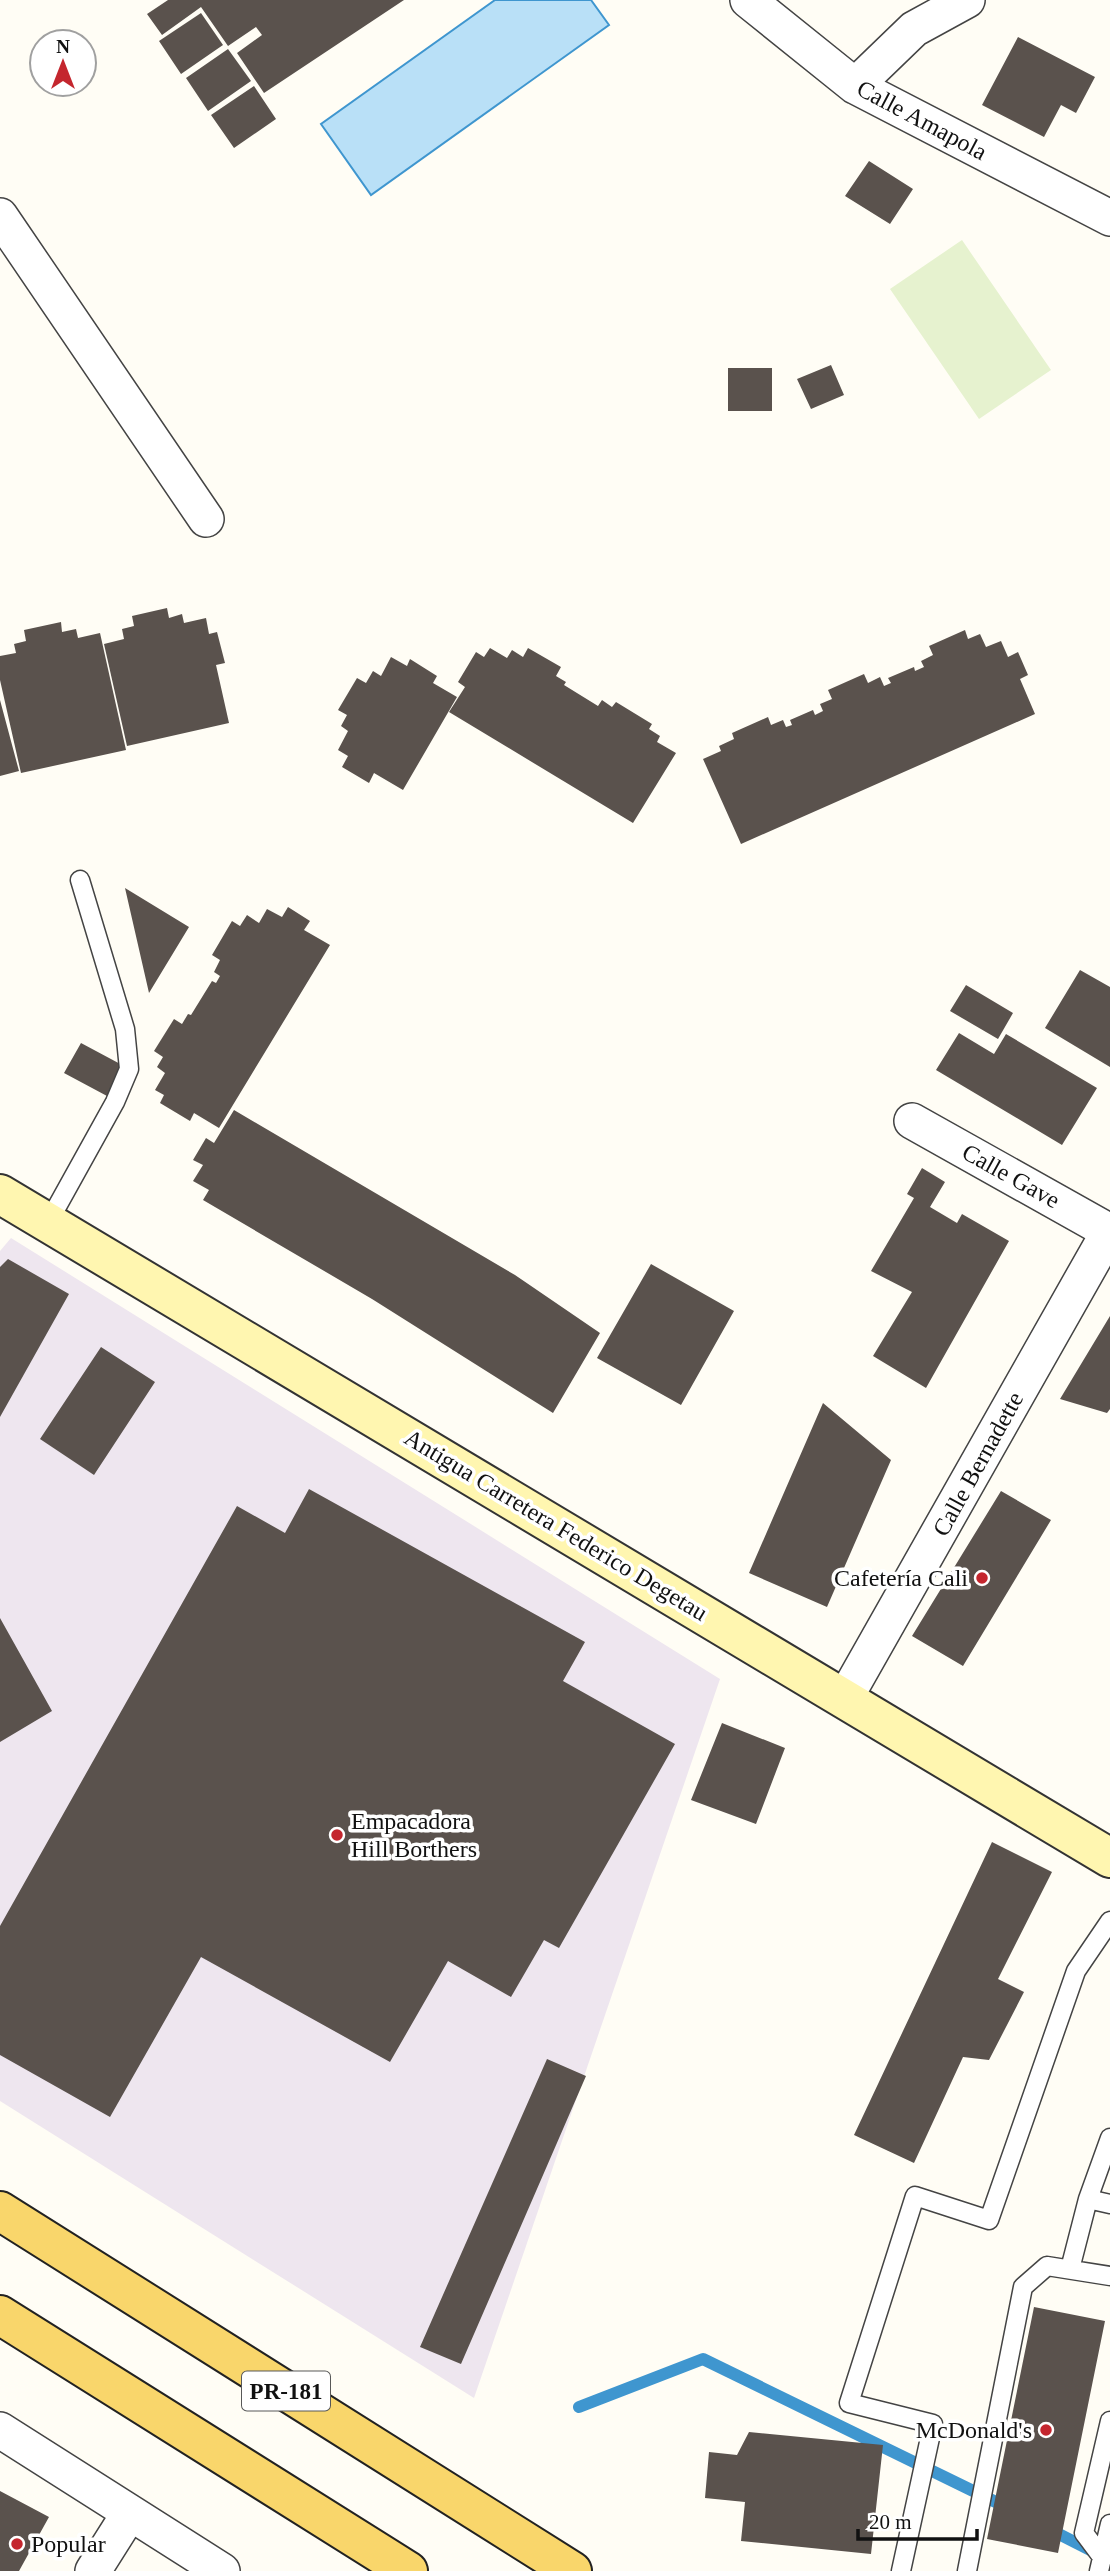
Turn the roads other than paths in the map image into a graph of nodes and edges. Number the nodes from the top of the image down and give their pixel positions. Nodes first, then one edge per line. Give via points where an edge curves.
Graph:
1 (748, 0) edge
2 (967, 0) edge
3 (855, 86) junction
4 (0, 216) edge
5 (1110, 218) edge
6 (206, 519) dead end
7 (80, 880) dead end
8 (912, 1121) dead end
9 (4, 1202) edge
10 (48, 1221) junction
11 (1110, 1231) edge
12 (845, 1698) junction
13 (1110, 1858) edge
14 (1110, 1921) edge
15 (1110, 2138) edge
16 (1088, 2199) junction
17 (1110, 2204) edge
18 (0, 2211) edge
19 (1069, 2269) junction
20 (1110, 2276) edge
21 (0, 2315) edge
22 (1110, 2421) edge
23 (0, 2430) edge
24 (129, 2514) junction
25 (1110, 2524) edge
26 (1100, 2564) edge
27 (93, 2571) edge
28 (222, 2571) edge
29 (408, 2571) edge
30 (572, 2571) edge
31 (901, 2571) edge
32 (967, 2571) edge

1 - 3 street, Calle Amapola
2 - 3 street via 914,29
3 - 5 street, Calle Amapola
4 - 6 street
7 - 10 lane via 125,1029 129,1069
8 - 11 street, Calle Gave
9 - 10 street, Antigua Carretera Federico Degetau
10 - 12 street, Antigua Carretera Federico Degetau
11 - 12 street, Calle Bernadette
12 - 13 street, Antigua Carretera Federico Degetau
14 - 31 lane via 1076,1971 989,2220 915,2196 849,2403 933,2424
15 - 16 lane
16 - 17 lane
16 - 19 lane
18 - 30 main road, PR-181
19 - 20 lane
19 - 32 lane via 1047,2266 1023,2287
21 - 29 main road
22 - 26 lane via 1084,2533
23 - 24 street
24 - 27 street
24 - 28 street
25 - 26 lane

